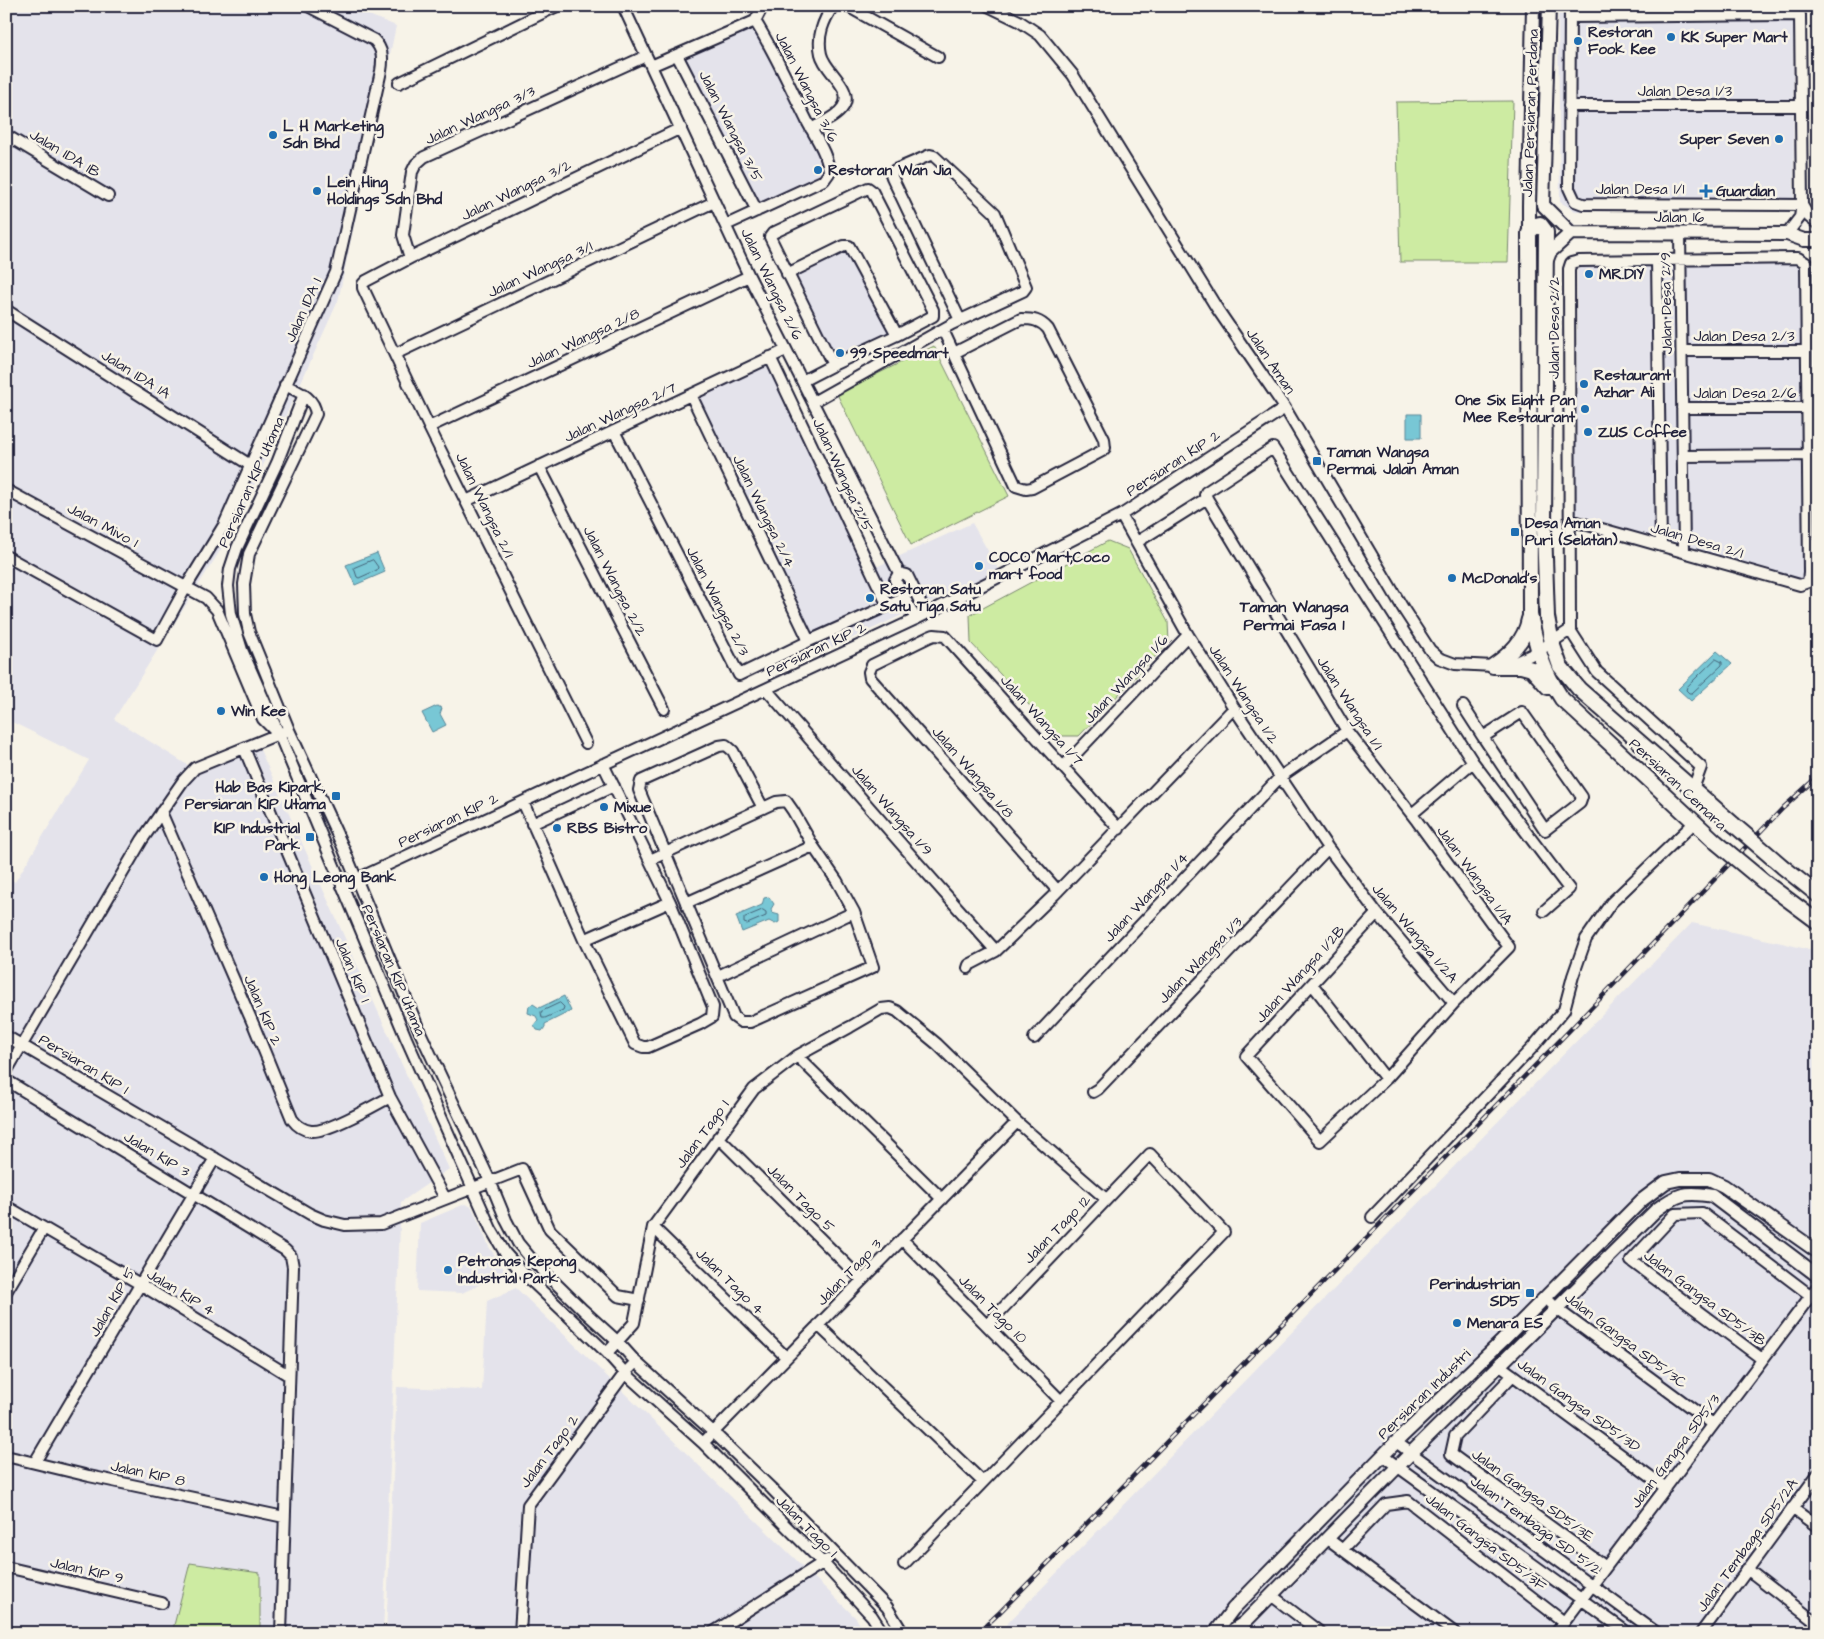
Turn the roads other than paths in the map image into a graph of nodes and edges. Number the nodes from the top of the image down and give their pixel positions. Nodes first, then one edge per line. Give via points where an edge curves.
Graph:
1 (308, 6) edge
2 (557, 6) edge
3 (623, 6) edge
4 (763, 6) edge
5 (832, 6) edge
6 (847, 6) edge
7 (988, 6) edge
8 (1533, 6) edge
9 (1549, 6) edge
10 (1798, 10) edge
11 (1570, 12) edge
12 (755, 21) junction
13 (677, 55) junction
14 (646, 56) junction
15 (938, 57) dead end
16 (651, 66) junction
17 (400, 82) dead end
18 (1569, 106) junction
19 (1801, 106) junction
20 (681, 128) junction
21 (811, 129) junction
22 (6, 135) edge
23 (108, 196) dead end
24 (714, 202) junction
25 (1528, 205) junction
26 (1543, 205) junction
27 (1802, 205) junction
28 (757, 211) junction
29 (1818, 224) edge
30 (726, 225) junction
31 (1571, 232) junction
32 (1529, 233) junction
33 (1680, 233) junction
34 (1787, 234) junction
35 (1818, 240) edge
36 (410, 258) junction
37 (1658, 260) junction
38 (1680, 260) junction
39 (1545, 266) junction
40 (787, 274) junction
41 (749, 276) junction
42 (366, 281) joint
43 (6, 310) edge
44 (960, 320) junction
45 (943, 330) junction
46 (897, 335) junction
47 (786, 350) junction
48 (1807, 350) junction
49 (1682, 351) junction
50 (954, 353) junction
51 (395, 354) junction
52 (770, 357) junction
53 (833, 365) junction
54 (802, 381) junction
55 (285, 385) junction
56 (304, 394) junction
57 (691, 395) junction
58 (813, 402) junction
59 (1285, 408) junction
60 (1682, 408) junction
61 (1808, 408) junction
62 (430, 427) junction
63 (614, 431) junction
64 (1808, 455) junction
65 (1683, 456) junction
66 (250, 465) junction
67 (539, 466) junction
68 (6, 490) edge
69 (1206, 495) junction
70 (466, 501) junction
71 (1121, 515) junction
72 (1570, 520) junction
73 (1137, 542) junction
74 (1661, 546) junction
75 (1684, 552) junction
76 (6, 556) edge
77 (899, 573) junction
78 (186, 587) junction
79 (905, 598) junction
80 (229, 601) junction
81 (244, 602) junction
82 (888, 606) junction
83 (926, 614) junction
84 (1530, 615) junction
85 (916, 620) junction
86 (1570, 630) junction
87 (1188, 635) junction
88 (809, 641) junction
89 (1552, 643) junction
90 (1537, 652) junction
91 (1493, 666) junction
92 (868, 672) joint
93 (766, 689) junction
94 (1562, 699) junction
95 (1463, 706) dead end
96 (1234, 708) junction
97 (664, 709) dead end
98 (289, 730) junction
99 (1346, 731) junction
100 (279, 734) junction
101 (1483, 737) junction
102 (586, 743) dead end
103 (244, 748) junction
104 (1473, 762) junction
105 (603, 764) junction
106 (1064, 766) junction
107 (1280, 777) junction
108 (614, 786) junction
109 (1693, 789) junction
110 (523, 802) junction
111 (763, 808) junction
112 (161, 812) junction
113 (1414, 818) junction
114 (1695, 822) junction
115 (532, 824) junction
116 (1120, 829) junction
117 (1545, 830) junction
118 (660, 837) junction
119 (1532, 840) junction
120 (643, 845) junction
121 (813, 846) junction
122 (1328, 848) junction
123 (667, 853) junction
124 (650, 860) junction
125 (357, 879) junction
126 (1354, 882) joint
127 (342, 886) junction
128 (1058, 891) junction
129 (1818, 895) edge
130 (670, 902) junction
131 (686, 903) junction
132 (1544, 911) dead end
133 (854, 912) junction
134 (1377, 913) junction
135 (1818, 922) edge
136 (584, 940) junction
137 (996, 950) junction
138 (968, 968) dead end
139 (718, 976) junction
140 (1312, 984) junction
141 (1454, 1003) junction
142 (6, 1036) edge
143 (1034, 1038) dead end
144 (22, 1045) junction
145 (797, 1056) junction
146 (6, 1072) edge
147 (1386, 1078) junction
148 (6, 1080) edge
149 (1092, 1092) dead end
150 (390, 1098) junction
151 (1017, 1122) junction
152 (718, 1138) junction
153 (215, 1158) junction
154 (490, 1180) junction
155 (474, 1187) junction
156 (194, 1194) junction
157 (445, 1198) junction
158 (942, 1198) junction
159 (1106, 1199) junction
160 (6, 1206) edge
161 (1372, 1217) dead end
162 (653, 1227) junction
163 (44, 1228) junction
164 (902, 1240) junction
165 (1818, 1252) edge
166 (1818, 1276) edge
167 (862, 1280) junction
168 (140, 1284) junction
169 (1818, 1286) edge
170 (6, 1292) edge
171 (1810, 1295) junction
172 (1545, 1298) junction
173 (638, 1300) junction
174 (1557, 1309) junction
175 (818, 1325) junction
176 (987, 1325) junction
177 (618, 1342) junction
178 (607, 1353) junction
179 (786, 1357) junction
180 (1762, 1359) junction
181 (636, 1362) junction
182 (1499, 1365) junction
183 (625, 1373) junction
184 (1513, 1375) junction
185 (288, 1376) junction
186 (1062, 1401) junction
187 (1713, 1424) junction
188 (713, 1432) junction
189 (1396, 1442) junction
190 (702, 1443) junction
191 (1412, 1452) junction
192 (6, 1456) edge
193 (1383, 1456) junction
194 (35, 1462) junction
195 (1399, 1467) junction
196 (1818, 1474) edge
197 (983, 1482) junction
198 (1666, 1488) junction
199 (1792, 1508) junction
200 (284, 1517) junction
201 (1818, 1527) edge
202 (1328, 1539) junction
203 (1343, 1549) junction
204 (835, 1554) junction
205 (823, 1563) junction
206 (904, 1564) dead end
207 (6, 1567) edge
208 (1606, 1568) junction
209 (1747, 1569) junction
210 (1593, 1585) junction
211 (1271, 1595) junction
212 (1582, 1599) junction
213 (162, 1603) dead end
214 (1564, 1622) junction
215 (1818, 1624) edge
216 (281, 1633) edge
217 (520, 1633) edge
218 (712, 1633) edge
219 (883, 1633) edge
220 (904, 1633) edge
221 (1215, 1633) edge
222 (1229, 1633) edge
223 (1321, 1633) edge
224 (1455, 1633) edge
225 (1556, 1633) edge
226 (1628, 1633) edge
227 (1657, 1633) edge
228 (1701, 1633) edge

1 - 55 street, Jalan IDA 1 via 374,40 383,59 336,272
2 - 17 street
3 - 14 street, Jalan Wangsa 2/6
4 - 12 street
5 - 21 street via 821,28 821,54 847,98 839,112
6 - 15 street
7 - 59 street, Jalan Aman via 1040,35 1073,75 1218,310
8 - 25 street, Jalan Persiaran Perdana
9 - 26 street, Jalan Persiaran Perdana
10 - 11 street
10 - 19 street
11 - 18 street
12 - 13 street
12 - 21 street, Jalan Wangsa 3/6
13 - 16 street
13 - 28 street, Jalan Wangsa 3/5
14 - 16 street, Jalan Wangsa 2/6
14 - 36 street, Jalan Wangsa 3/3 via 424,157 412,172 403,235
16 - 20 street, Jalan Wangsa 2/6
18 - 19 street, Jalan Desa 1/3
18 - 27 street, Jalan Desa 1/1 via 1569,188 1575,201 1584,204
19 - 27 street
20 - 24 street, Jalan Wangsa 2/6
20 - 36 street, Jalan Wangsa 3/2
21 - 28 street, Jalan Wangsa 3/6 via 828,164 827,177
22 - 23 street, Jalan IDA 1B
24 - 30 street, Jalan Wangsa 2/6
24 - 51 street, Jalan Wangsa 3/1
25 - 26 street, Jalan Persiaran Perdana
25 - 32 street, Jalan Persiaran Perdana
26 - 31 street
27 - 29 street
27 - 34 street via 1800,217
28 - 30 street, Jalan Wangsa 3/6
30 - 41 street, Jalan Wangsa 2/6
31 - 33 street, Jalan 16
31 - 39 street via 1550,252
32 - 39 main road via 1540,224 1546,232
32 - 84 main road, Jalan Persiaran Perdana
33 - 34 street, Jalan 16
33 - 38 street, Jalan Desa 2/9
34 - 35 street, Jalan 16 via 1804,240
36 - 42 street, Jalan Wangsa 3/2
37 - 38 street, Jalan Desa 2/2
37 - 72 street, Jalan Desa 2/2 via 1571,263
37 - 74 street
38 - 48 street via 1798,258 1806,263
38 - 49 street, Jalan Desa 2/9
39 - 89 main road via 1544,528 1547,617
40 - 46 street via 850,246
40 - 46 street via 770,234 870,189 934,313
40 - 53 street
41 - 47 street, Jalan Wangsa 2/6
41 - 62 street, Jalan Wangsa 2/8
42 - 51 street, Jalan Wangsa 2/1 via 363,288
43 - 66 street, Jalan IDA 1A
44 - 44 street via 892,177 894,170 930,155 995,213 1026,287
44 - 45 street
45 - 50 street
45 - 58 street
46 - 53 street
47 - 52 street, Jalan Wangsa 2/7
47 - 54 street, Jalan Wangsa 2/6
48 - 49 street, Jalan Desa 2/3
48 - 61 street
49 - 60 street, Jalan Desa 2/9
50 - 50 street via 1016,486 1032,488 1105,448 1104,439 1042,322 1021,320
51 - 62 street, Jalan Wangsa 2/1
52 - 57 street, Jalan Wangsa 2/7
52 - 82 street, Jalan Wangsa 2/5
53 - 54 street
54 - 58 street, Jalan Wangsa 2/6
55 - 56 street
55 - 66 street, Jalan IDA 1
56 - 80 street, Persiaran KIP Utama via 277,463 237,548 230,569
56 - 81 street, Persiaran KIP Utama via 312,401 316,414 249,554
57 - 63 street, Jalan Wangsa 2/7
57 - 88 street, Jalan Wangsa 2/4
58 - 77 street, Jalan Wangsa 2/6
59 - 71 street, Persiaran KIP 2
59 - 91 street, Jalan Aman via 1430,650 1439,658 1455,664
60 - 61 street, Jalan Desa 2/6
60 - 65 street, Jalan Desa 2/9
61 - 64 street
62 - 70 street, Jalan Wangsa 2/1
63 - 67 street, Jalan Wangsa 2/7
63 - 88 street, Jalan Wangsa 2/3 via 739,675
64 - 65 street
64 - 75 street, Jalan Desa 2/1 via 1808,582 1800,585
65 - 75 street, Jalan Desa 2/9
66 - 78 street, Jalan IDA 1 via 224,525
67 - 70 street, Jalan Wangsa 2/7
67 - 97 street, Jalan Wangsa 2/2
68 - 78 street, Jalan Mivo 1
69 - 73 street
69 - 99 street, Jalan Wangsa 1/1
69 - 104 street via 1272,448
70 - 102 street, Jalan Wangsa 2/1
71 - 73 street, Jalan Wangsa 1/2
71 - 83 street, Persiaran KIP 2
72 - 74 street, Jalan Desa 2/1
72 - 86 street, Jalan Desa 2/2
73 - 87 street, Jalan Wangsa 1/2
74 - 75 street, Jalan Desa 2/1
76 - 78 street, Jalan IDA 1 via 157,640
77 - 79 street, Jalan Wangsa 2/6 via 896,580
77 - 83 street, Jalan Wangsa 2/6 via 907,575
78 - 100 street, Jalan Mivo 1 via 206,598 217,610 263,719
79 - 82 street, Jalan Wangsa 2/3
79 - 85 street, Jalan Wangsa 2/6
80 - 81 street
80 - 100 street, Persiaran KIP Utama via 242,650
81 - 98 street, Persiaran KIP Utama via 250,632
82 - 88 street, Jalan Wangsa 2/3
83 - 85 street, Persiaran KIP 2
84 - 90 main road, Jalan Persiaran Perdana
84 - 91 main road via 1524,636 1510,654
85 - 93 street, Persiaran KIP 2
86 - 89 street
86 - 109 street via 1598,672 1701,767
87 - 96 street, Jalan Wangsa 1/2
87 - 106 street, Jalan Wangsa 1/6
89 - 90 street, Jalan Aman
89 - 109 main road, Persiaran Cemara via 1560,666 1579,689
90 - 91 street, Jalan Aman via 1518,661
90 - 94 main road, Persiaran Cemara via 1548,679
91 - 94 main road via 1532,669
92 - 106 street, Jalan Wangsa 1/7 via 872,665 929,637 940,635 949,639
92 - 128 street, Jalan Wangsa 1/8
93 - 105 street, Persiaran KIP 2
93 - 137 street, Jalan Wangsa 1/9
94 - 114 main road, Persiaran Cemara
95 - 101 street
96 - 107 street, Jalan Wangsa 1/2
96 - 116 street
98 - 100 street, Persiaran KIP 1
98 - 125 street, Persiaran KIP Utama
99 - 107 street, Jalan Wangsa 1/4
99 - 113 street, Jalan Wangsa 1/1
100 - 103 street, Persiaran KIP 1
100 - 127 street, Persiaran KIP Utama
101 - 117 street
101 - 117 street via 1522,712 1582,797 1580,803
103 - 112 street, Persiaran KIP 1 via 195,768
103 - 150 street, Jalan KIP 1
104 - 113 street
104 - 119 street
105 - 108 street
105 - 110 street, Persiaran KIP 2
106 - 116 street, Jalan Wangsa 1/7
107 - 122 street, Jalan Wangsa 1/2
107 - 143 street, Jalan Wangsa 1/4
108 - 115 street
108 - 120 street
109 - 129 main road, Persiaran Cemara, bridge
110 - 115 street
110 - 125 street, Persiaran KIP 2
111 - 118 street via 733,750 723,745 641,781 639,790
111 - 121 street via 786,801
111 - 123 street
112 - 144 street, Persiaran KIP 1
112 - 150 street, Jalan KIP 2 via 297,1126 319,1130
113 - 141 street, Jalan Wangsa 1/1A via 1508,947
114 - 135 main road, Persiaran Cemara, bridge via 1763,881
114 - 161 street via 1611,903 1586,939 1564,1010
115 - 136 street
116 - 128 street
117 - 119 street
118 - 120 street
118 - 123 street
119 - 132 street via 1568,889
120 - 124 street
121 - 131 street
121 - 133 street
122 - 126 street, Jalan Wangsa 1/2
122 - 149 street, Jalan Wangsa 1/3 via 1098,1090
123 - 124 street
123 - 131 street
124 - 130 street
125 - 127 street, Persiaran KIP 2
125 - 154 street, Persiaran KIP Utama via 420,1032
126 - 134 street, Jalan Wangsa 1/2A
127 - 155 street, Persiaran KIP Utama
128 - 137 street
130 - 136 street
130 - 136 street via 713,1007 712,1017 648,1047 635,1044
131 - 139 street
133 - 139 street
133 - 139 street via 873,967 750,1022 734,1018
134 - 140 street, Jalan Wangsa 1/2B
134 - 141 street, Jalan Wangsa 1/2A
137 - 138 street
140 - 147 street
140 - 147 street, Jalan Wangsa 1/2B via 1246,1056 1320,1141
141 - 147 street
142 - 144 street
144 - 146 street
144 - 153 street, Persiaran KIP 1
145 - 151 street, Jalan Tago 1 via 881,1008 890,1008 937,1044
145 - 152 street, Jalan Tago 1 via 754,1089
145 - 158 street
148 - 156 street, Jalan KIP 3
150 - 157 street, Jalan KIP 1
151 - 158 street, Jalan Tago 3
151 - 159 street
152 - 162 street, Jalan Tago 1
152 - 167 street, Jalan Tago 5
153 - 156 street, Jalan KIP 5
153 - 157 street, Persiaran KIP 1 via 310,1214 345,1225 381,1224
154 - 155 street, Persiaran KIP 1
154 - 173 street, Persiaran KIP 1 via 522,1168 550,1230 618,1296
154 - 177 street, Persiaran KIP Utama via 518,1243
155 - 157 street, Persiaran KIP 1
155 - 178 street, Persiaran KIP Utama via 505,1253 537,1288
156 - 168 street, Jalan KIP 5
156 - 185 street, Jalan KIP 3 via 292,1256
158 - 164 street, Jalan Tago 3
159 - 176 street, Jalan Tago 12
159 - 186 street, Jalan Tago 12 via 1150,1154 1224,1232
160 - 163 street, Jalan KIP 4
162 - 173 street, Jalan Tago 1
162 - 179 street, Jalan Tago 4
163 - 168 street, Jalan KIP 4
163 - 170 street
164 - 167 street, Jalan Tago 3
164 - 176 street, Jalan Tago 10
165 - 172 street, Persiaran Industri via 1724,1186 1709,1179 1680,1179 1666,1182 1642,1200
166 - 174 street via 1712,1196 1684,1194 1656,1210
167 - 175 street, Jalan Tago 3
168 - 185 street, Jalan KIP 4
168 - 194 street, Jalan KIP 5
169 - 171 street, Jalan Gangsa SD5/3
171 - 180 street, Jalan Gangsa SD5/3
171 - 180 street, Jalan Gangsa SD5/3B via 1702,1213 1675,1214 1631,1261
172 - 174 street, Jalan Gangsa SD5/3C
172 - 189 street, Persiaran Industri
173 - 177 street, Jalan Tago 1 via 634,1323
174 - 182 street
174 - 187 street, Jalan Gangsa SD5/3C
175 - 179 street, Jalan Tago 3
175 - 197 street
176 - 186 street, Jalan Tago 10
177 - 178 street, Jalan Tago 1
177 - 181 street, Jalan Tago 1
178 - 183 street, Jalan Tago 1
179 - 188 street, Jalan Tago 3
180 - 187 street, Jalan Gangsa SD5/3
181 - 183 street, Jalan Tago 2
181 - 188 street, Jalan Tago 1
182 - 184 street, Jalan Gangsa SD5/3D
182 - 191 street
183 - 190 street, Jalan Tago 1
183 - 217 street, Jalan Tago 2 via 528,1505
184 - 198 street, Jalan Gangsa SD5/3D
184 - 208 street, Jalan Gangsa SD5/3E via 1455,1436 1452,1454
185 - 200 street
186 - 197 street
187 - 198 street, Jalan Gangsa SD5/3
188 - 190 street, Jalan Tago 3
188 - 204 street, Jalan Tago 1
189 - 191 street, Jalan Tembaga SD 5/2
189 - 193 street, Persiaran Industri
190 - 205 street, Jalan Tago 1
191 - 195 street
191 - 210 street, Jalan Tembaga SD 5/2
192 - 194 street, Jalan KIP 8
193 - 195 street
193 - 221 street, Persiaran Industri via 1233,1609
194 - 200 street, Jalan KIP 8
195 - 202 street
195 - 212 street
196 - 199 street, Jalan Tembaga SD5/2A
197 - 206 street
198 - 208 street, Jalan Gangsa SD5/3
199 - 201 street
199 - 209 street, Jalan Tembaga SD5/2A
200 - 216 street
202 - 203 street
202 - 211 street
203 - 214 street, Jalan Gangsa SD5/3F via 1386,1504 1408,1501
203 - 224 street
204 - 205 street
204 - 220 street, Jalan Tago 1 via 887,1607
205 - 218 street
205 - 219 street, Jalan Tago 1 via 872,1616
207 - 213 street, Jalan KIP 9
208 - 210 street, Jalan Gangsa SD5/3
209 - 215 street
209 - 228 street, Jalan Tembaga SD5/2A
210 - 212 street, Jalan Gangsa SD5/3
210 - 227 street, Jalan Tembaga SD 5/2
211 - 222 street via 1244,1623
211 - 223 street
212 - 214 street, Jalan Gangsa SD5/3
212 - 226 street
214 - 225 street, Jalan Gangsa SD5/3

